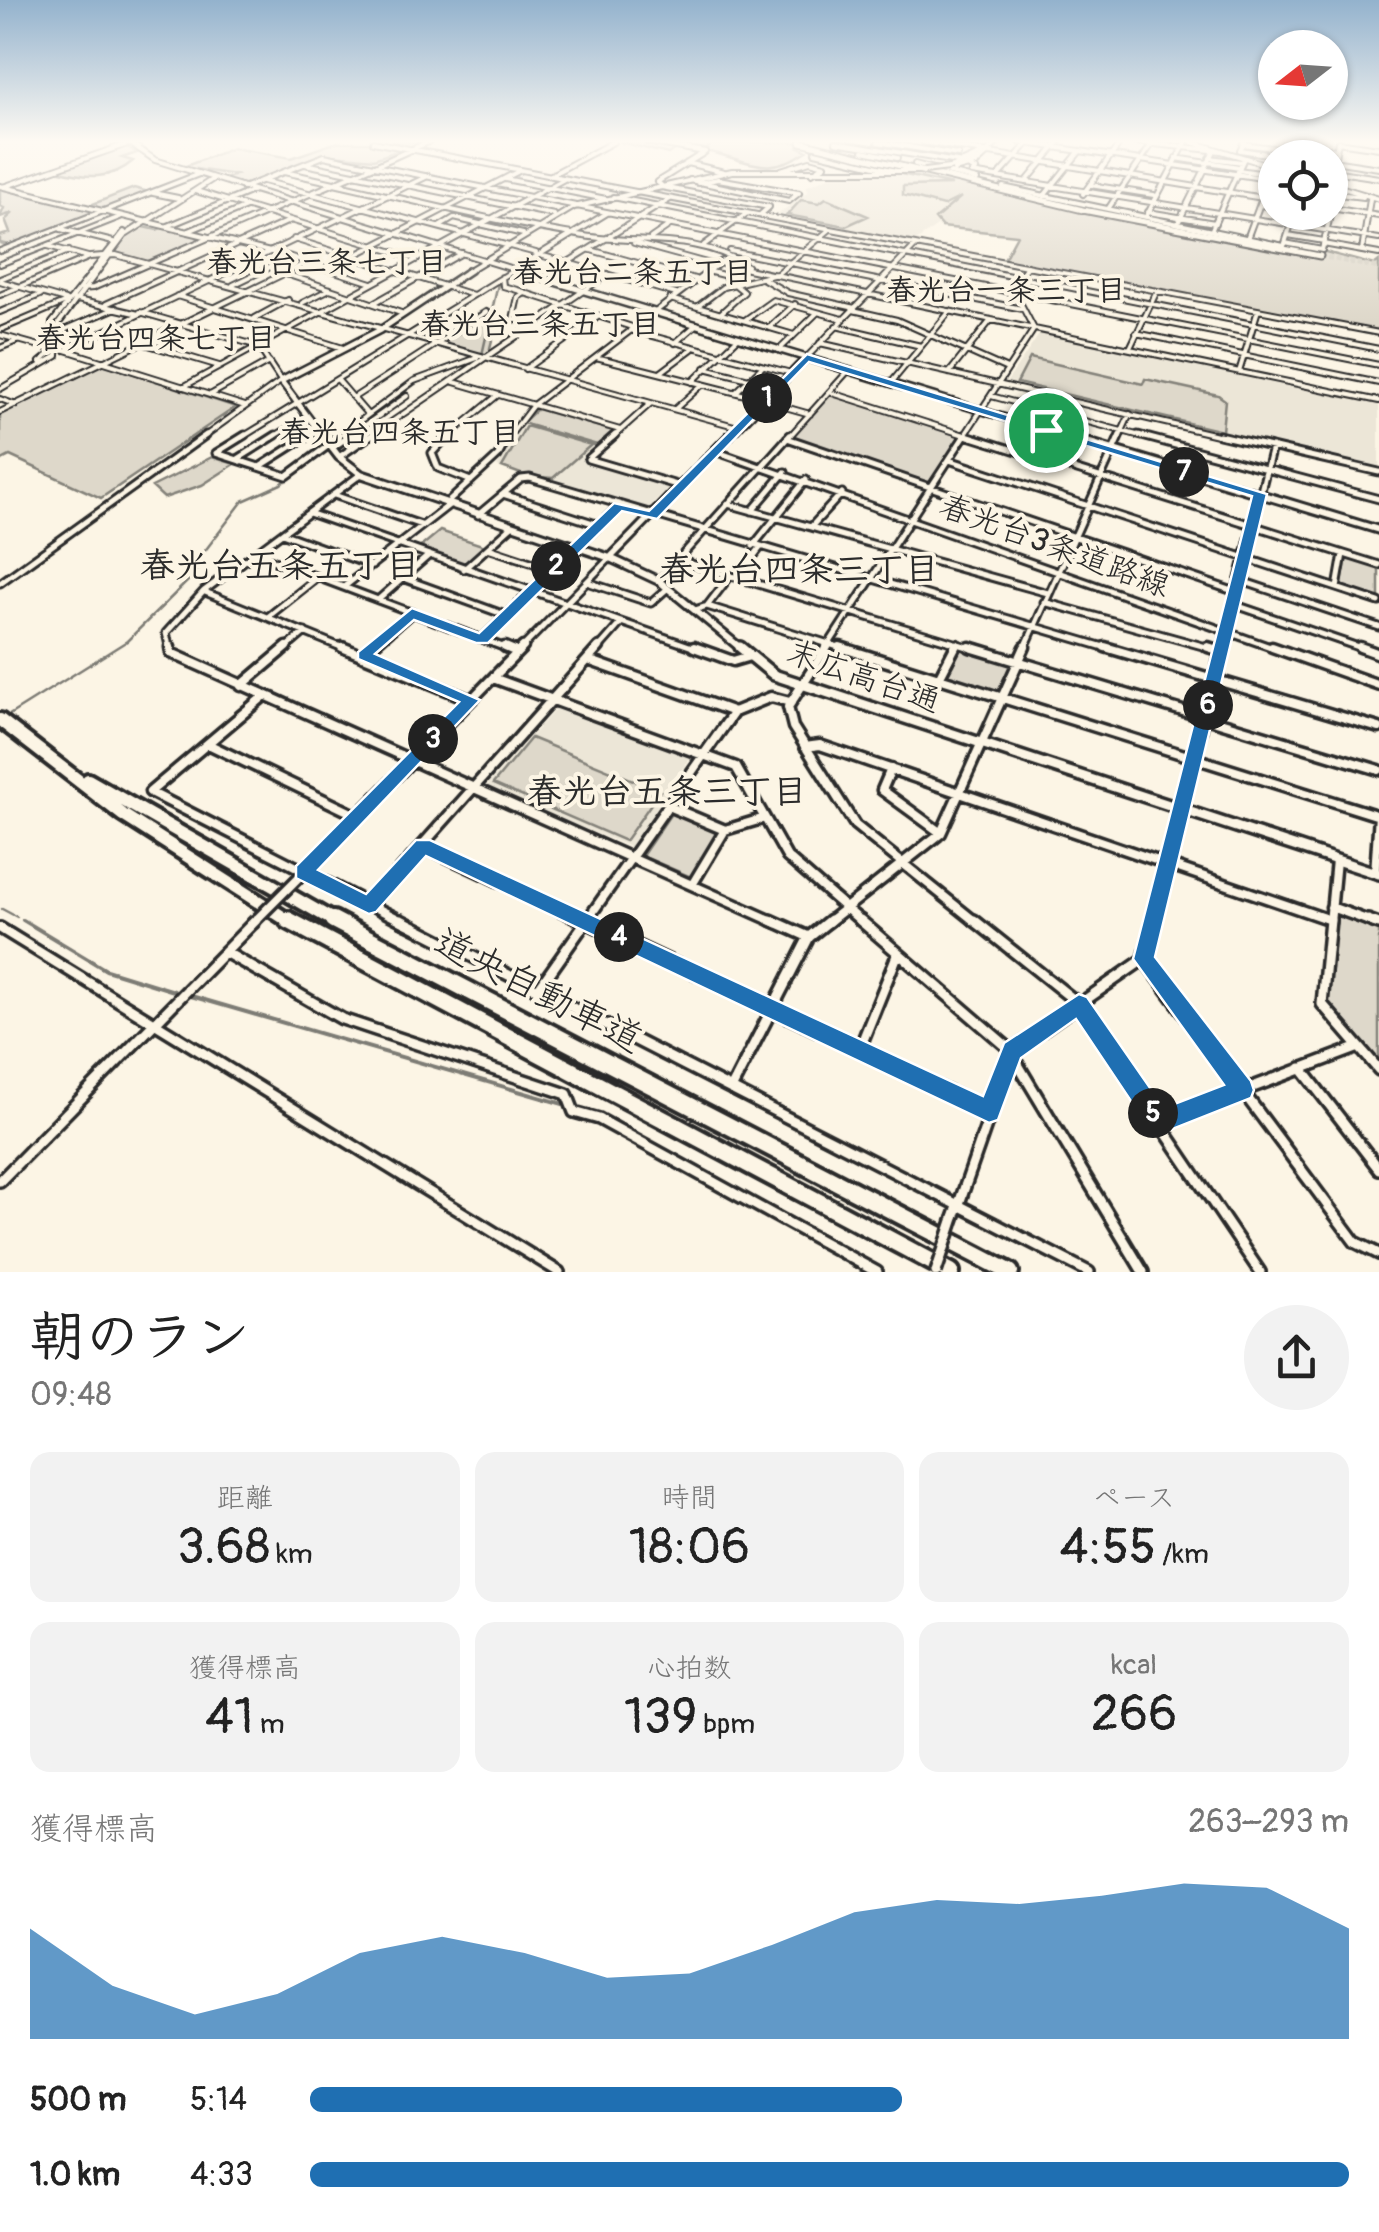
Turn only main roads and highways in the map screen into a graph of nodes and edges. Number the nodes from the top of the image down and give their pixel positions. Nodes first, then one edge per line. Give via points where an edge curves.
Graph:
1 (1047, 201) edge
2 (1069, 201) edge
3 (0, 720) edge
4 (45, 755) junction
5 (951, 1272) edge
6 (1010, 1272) edge

1 - 2 highway via 1320,255
3 - 4 highway, 道央自動車道
4 - 5 highway, 道央自動車道 via 257,904
4 - 6 highway, 道央自動車道 via 289,898

